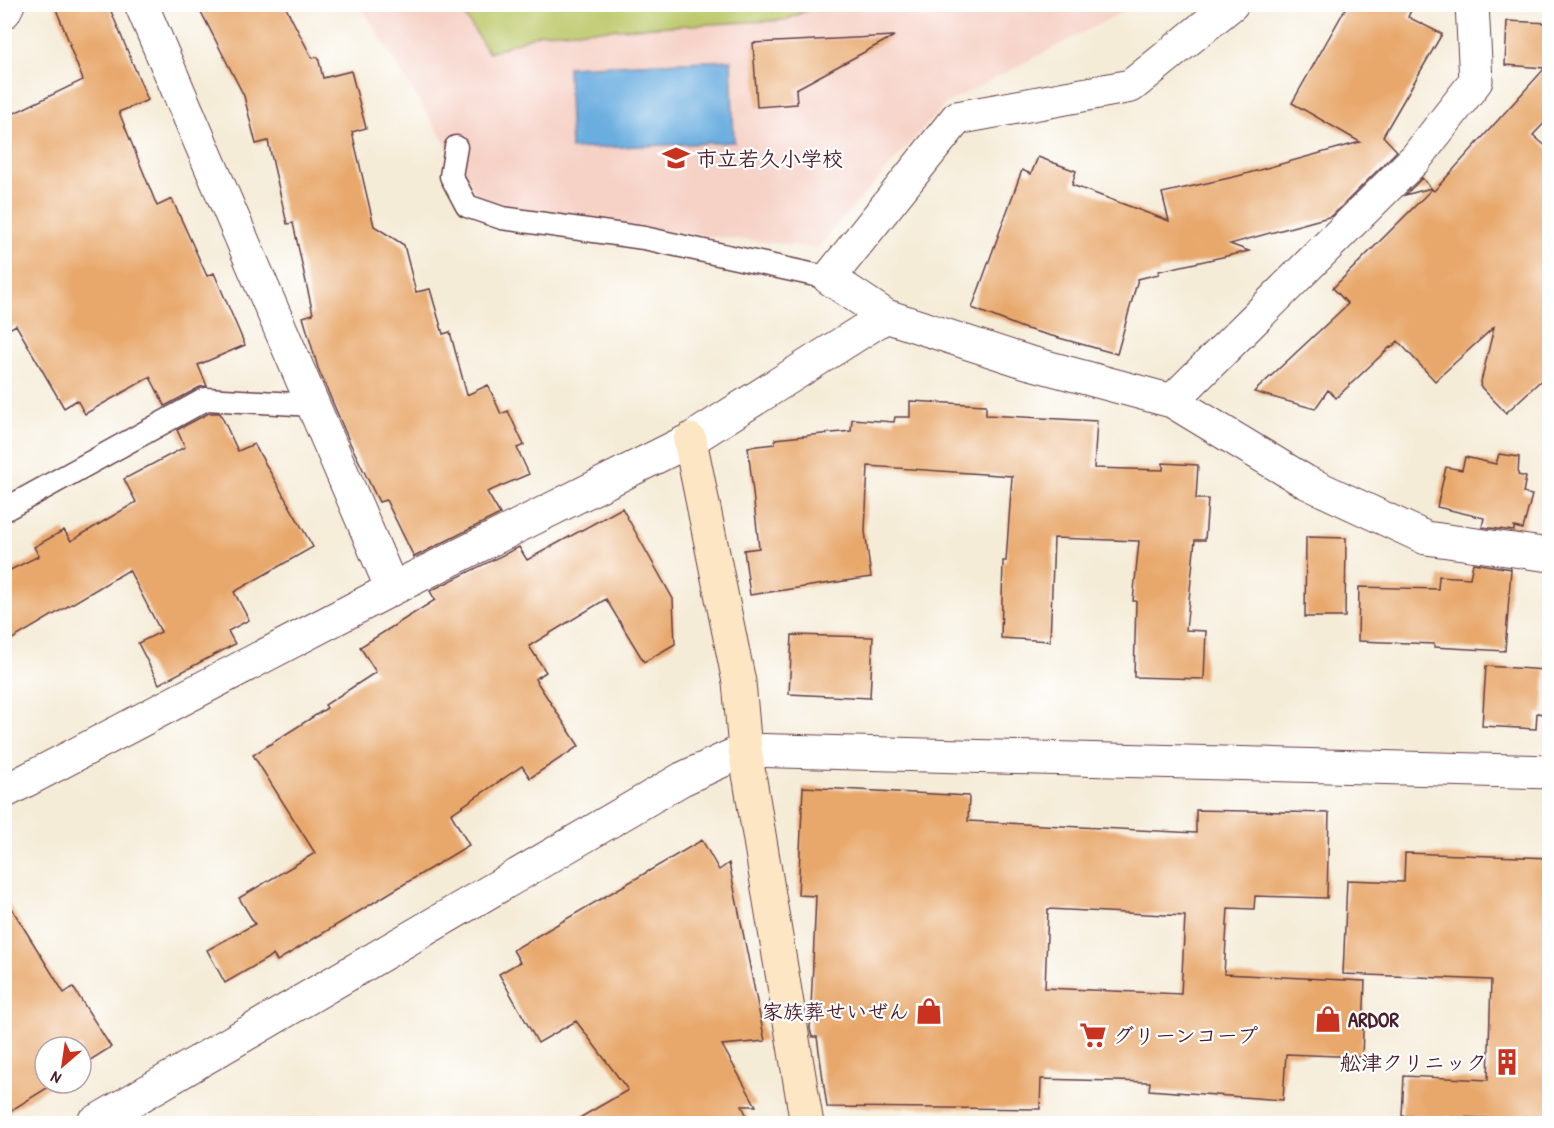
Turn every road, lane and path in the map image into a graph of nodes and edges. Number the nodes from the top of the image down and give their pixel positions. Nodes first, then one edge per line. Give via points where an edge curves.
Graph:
1 (8, 4) edge
2 (141, 4) edge
3 (1233, 4) edge
4 (1472, 4) edge
5 (4, 12) edge
6 (456, 147) dead end
7 (829, 278) junction
8 (886, 316) junction
9 (1172, 400) junction
10 (313, 405) junction
11 (690, 440) junction
12 (4, 510) edge
13 (1550, 555) edge
14 (392, 589) junction
15 (745, 750) junction
16 (1550, 772) edge
17 (4, 792) edge
18 (92, 1124) edge
19 (807, 1124) edge

1 - 5 street
2 - 10 street
3 - 7 street via 1131,86 957,118
4 - 9 street via 1476,81 1416,158
6 - 7 lane via 451,176 467,206 502,218 644,238
7 - 8 street
8 - 9 street via 1027,362
8 - 11 street
9 - 13 street via 1306,482 1426,538
10 - 12 lane via 206,399
10 - 14 street
11 - 14 street
11 - 15 street via 739,682
14 - 17 street
15 - 16 street
15 - 18 street via 682,779
15 - 19 street

